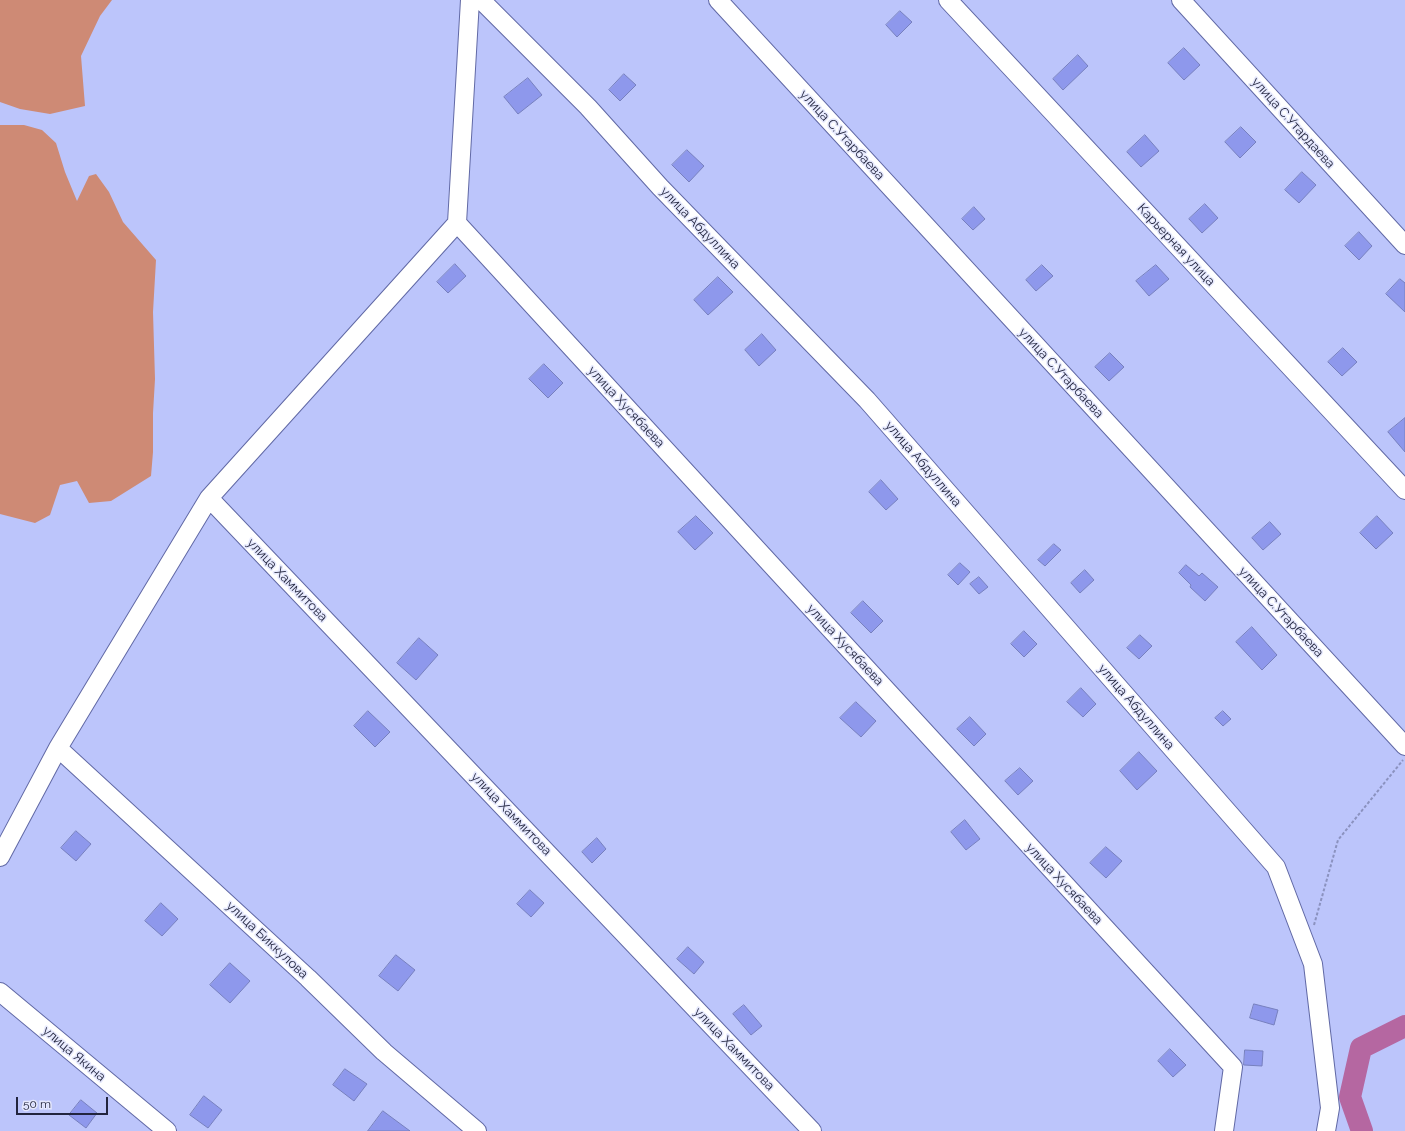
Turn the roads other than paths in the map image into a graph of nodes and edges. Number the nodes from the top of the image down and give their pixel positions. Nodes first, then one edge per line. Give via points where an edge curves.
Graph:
1 (470, 0) edge
2 (481, 0) edge
3 (718, 0) edge
4 (948, 0) edge
5 (1181, 0) edge
6 (457, 222) junction
7 (1405, 246) edge
8 (1405, 490) edge
9 (209, 498) junction
10 (1405, 746) edge
11 (58, 748) junction
12 (0, 857) edge
13 (0, 992) edge
14 (167, 1131) edge
15 (477, 1131) edge
16 (812, 1131) edge
17 (1224, 1131) edge
18 (1326, 1131) edge

1 - 6 street
2 - 18 street, улица Абдуллина via 588,107 660,187 867,400 1276,867 1313,964 1330,1108
3 - 10 street, улица С.Утарбаева
4 - 8 street, Карьерная улица
5 - 7 street, улица С.Утардаева
6 - 9 street
6 - 17 street, улица Хусябаева via 1234,1067
9 - 11 street
9 - 16 street, улица Хаммитова
11 - 12 street
11 - 15 street, улица Биккулова via 308,978 384,1052
13 - 14 street, улица Якина

